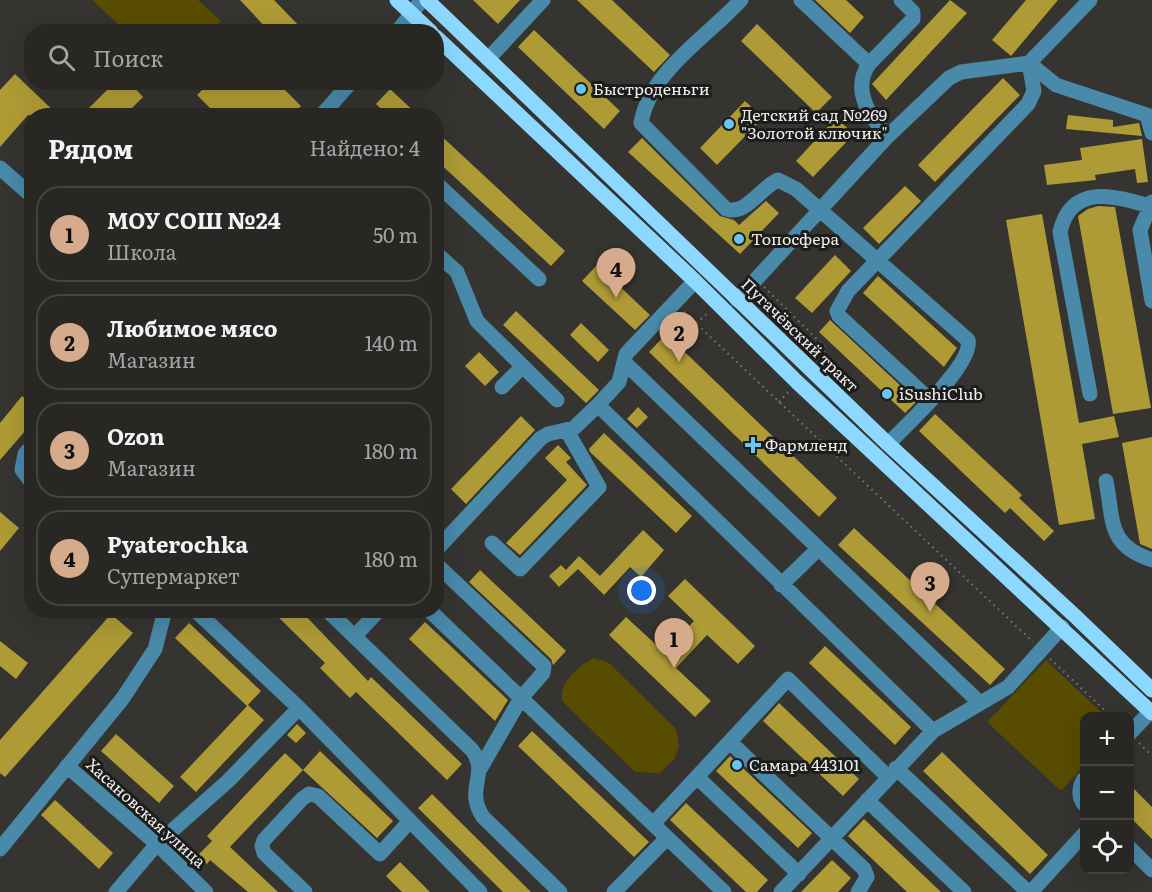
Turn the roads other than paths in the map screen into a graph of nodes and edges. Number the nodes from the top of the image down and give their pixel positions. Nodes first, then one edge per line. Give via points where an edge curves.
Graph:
1 (397, 0) edge
2 (422, 0) edge
3 (427, 0) edge
4 (543, 0) edge
5 (741, 0) edge
6 (801, 0) edge
7 (901, 0) edge
8 (1090, 0) edge
9 (412, 14) junction
10 (404, 24) edge
11 (423, 24) edge
12 (444, 45) edge
13 (488, 59) junction
14 (1029, 63) junction
15 (869, 64) junction
16 (344, 90) edge
17 (328, 108) edge
18 (1152, 133) edge
19 (888, 136) junction
20 (0, 168) edge
21 (24, 189) edge
22 (444, 190) edge
23 (1151, 205) edge
24 (819, 211) junction
25 (444, 260) edge
26 (878, 262) junction
27 (539, 279) dead end
28 (695, 281) junction
29 (738, 300) junction
30 (1152, 301) edge
31 (624, 362) junction
32 (523, 366) junction
33 (502, 387) dead end
34 (1090, 394) dead end
35 (557, 400) dead end
36 (930, 400) junction
37 (598, 405) junction
38 (567, 431) junction
39 (888, 444) junction
40 (1106, 481) dead end
41 (444, 541) edge
42 (492, 543) dead end
43 (818, 549) junction
44 (1152, 560) edge
45 (444, 572) edge
46 (781, 585) junction
47 (163, 618) edge
48 (203, 618) edge
49 (336, 618) edge
50 (372, 618) edge
51 (437, 618) edge
52 (1062, 627) junction
53 (355, 636) junction
54 (1152, 690) edge
55 (521, 698) junction
56 (980, 703) junction
57 (299, 708) junction
58 (1151, 712) edge
59 (933, 731) junction
60 (1134, 736) edge
61 (730, 742) junction
62 (67, 766) junction
63 (480, 769) junction
64 (892, 772) junction
65 (697, 777) junction
66 (867, 800) junction
67 (410, 821) junction
68 (653, 824) junction
69 (667, 838) junction
70 (832, 838) junction
71 (1080, 838) edge
72 (157, 844) junction
73 (0, 849) edge
74 (1134, 852) edge
75 (1152, 870) edge
76 (798, 874) junction
77 (116, 892) edge
78 (206, 892) edge
79 (305, 892) edge
80 (480, 892) edge
81 (560, 892) edge
82 (614, 892) edge
83 (724, 892) edge
84 (782, 892) edge
85 (858, 892) edge
86 (964, 892) edge
87 (1030, 892) edge

1 - 9 main road
2 - 9 street
3 - 13 main road, Пугачёвский тракт
4 - 13 street
5 - 24 street via 660,80 641,123 726,209 743,207 778,180 796,189
6 - 15 street
7 - 15 street via 913,12 913,19
8 - 14 street
9 - 10 street
9 - 11 main road
12 - 28 main road
13 - 29 main road, Пугачёвский тракт
14 - 18 street via 1056,85 1147,115
14 - 19 street via 961,72 949,78
14 - 26 street via 1034,91 1028,104
15 - 19 street via 865,69 864,106
16 - 17 street
19 - 24 street
20 - 21 street
22 - 27 street
23 - 30 street via 1140,230
23 - 34 street via 1121,196 1079,201 1065,213 1062,222 1060,232
24 - 26 street
24 - 29 street
25 - 32 street via 457,272 477,321
26 - 36 street via 969,344 957,370
26 - 36 street via 840,303 839,316
28 - 31 street via 626,354
28 - 52 main road via 797,382
29 - 39 main road, Пугачёвский тракт
31 - 37 street via 619,382
31 - 43 street
32 - 33 street
32 - 35 street
36 - 39 street
37 - 38 street
37 - 46 street
38 - 41 street via 541,438
38 - 42 street via 599,487 519,569
39 - 54 main road, Пугачёвский тракт
40 - 44 street via 1122,545 1133,554
43 - 46 street
43 - 56 street
45 - 55 street via 544,666 541,676
46 - 59 street
47 - 62 street, Хасановская улица via 155,649 123,698
48 - 57 street
49 - 53 street
50 - 53 street
51 - 55 street
52 - 56 street via 1008,687
52 - 58 main road
53 - 63 street via 472,750
55 - 63 street
55 - 68 street
56 - 59 street
57 - 67 street
57 - 72 street via 228,781
58 - 60 street
59 - 64 street
61 - 64 street via 788,679
61 - 65 street
61 - 70 street
62 - 72 street, Хасановская улица
62 - 73 street
63 - 81 street via 474,794 483,817
64 - 66 street
64 - 87 street
65 - 68 street
65 - 76 street
66 - 70 street
66 - 86 street
67 - 79 street via 380,854 318,796 309,794 262,846 264,853
67 - 80 street
68 - 69 street
69 - 82 street
69 - 83 street
70 - 76 street
70 - 85 street via 864,869 867,877
71 - 87 street
72 - 77 street
72 - 78 street, Хасановская улица
74 - 75 street
76 - 84 street

